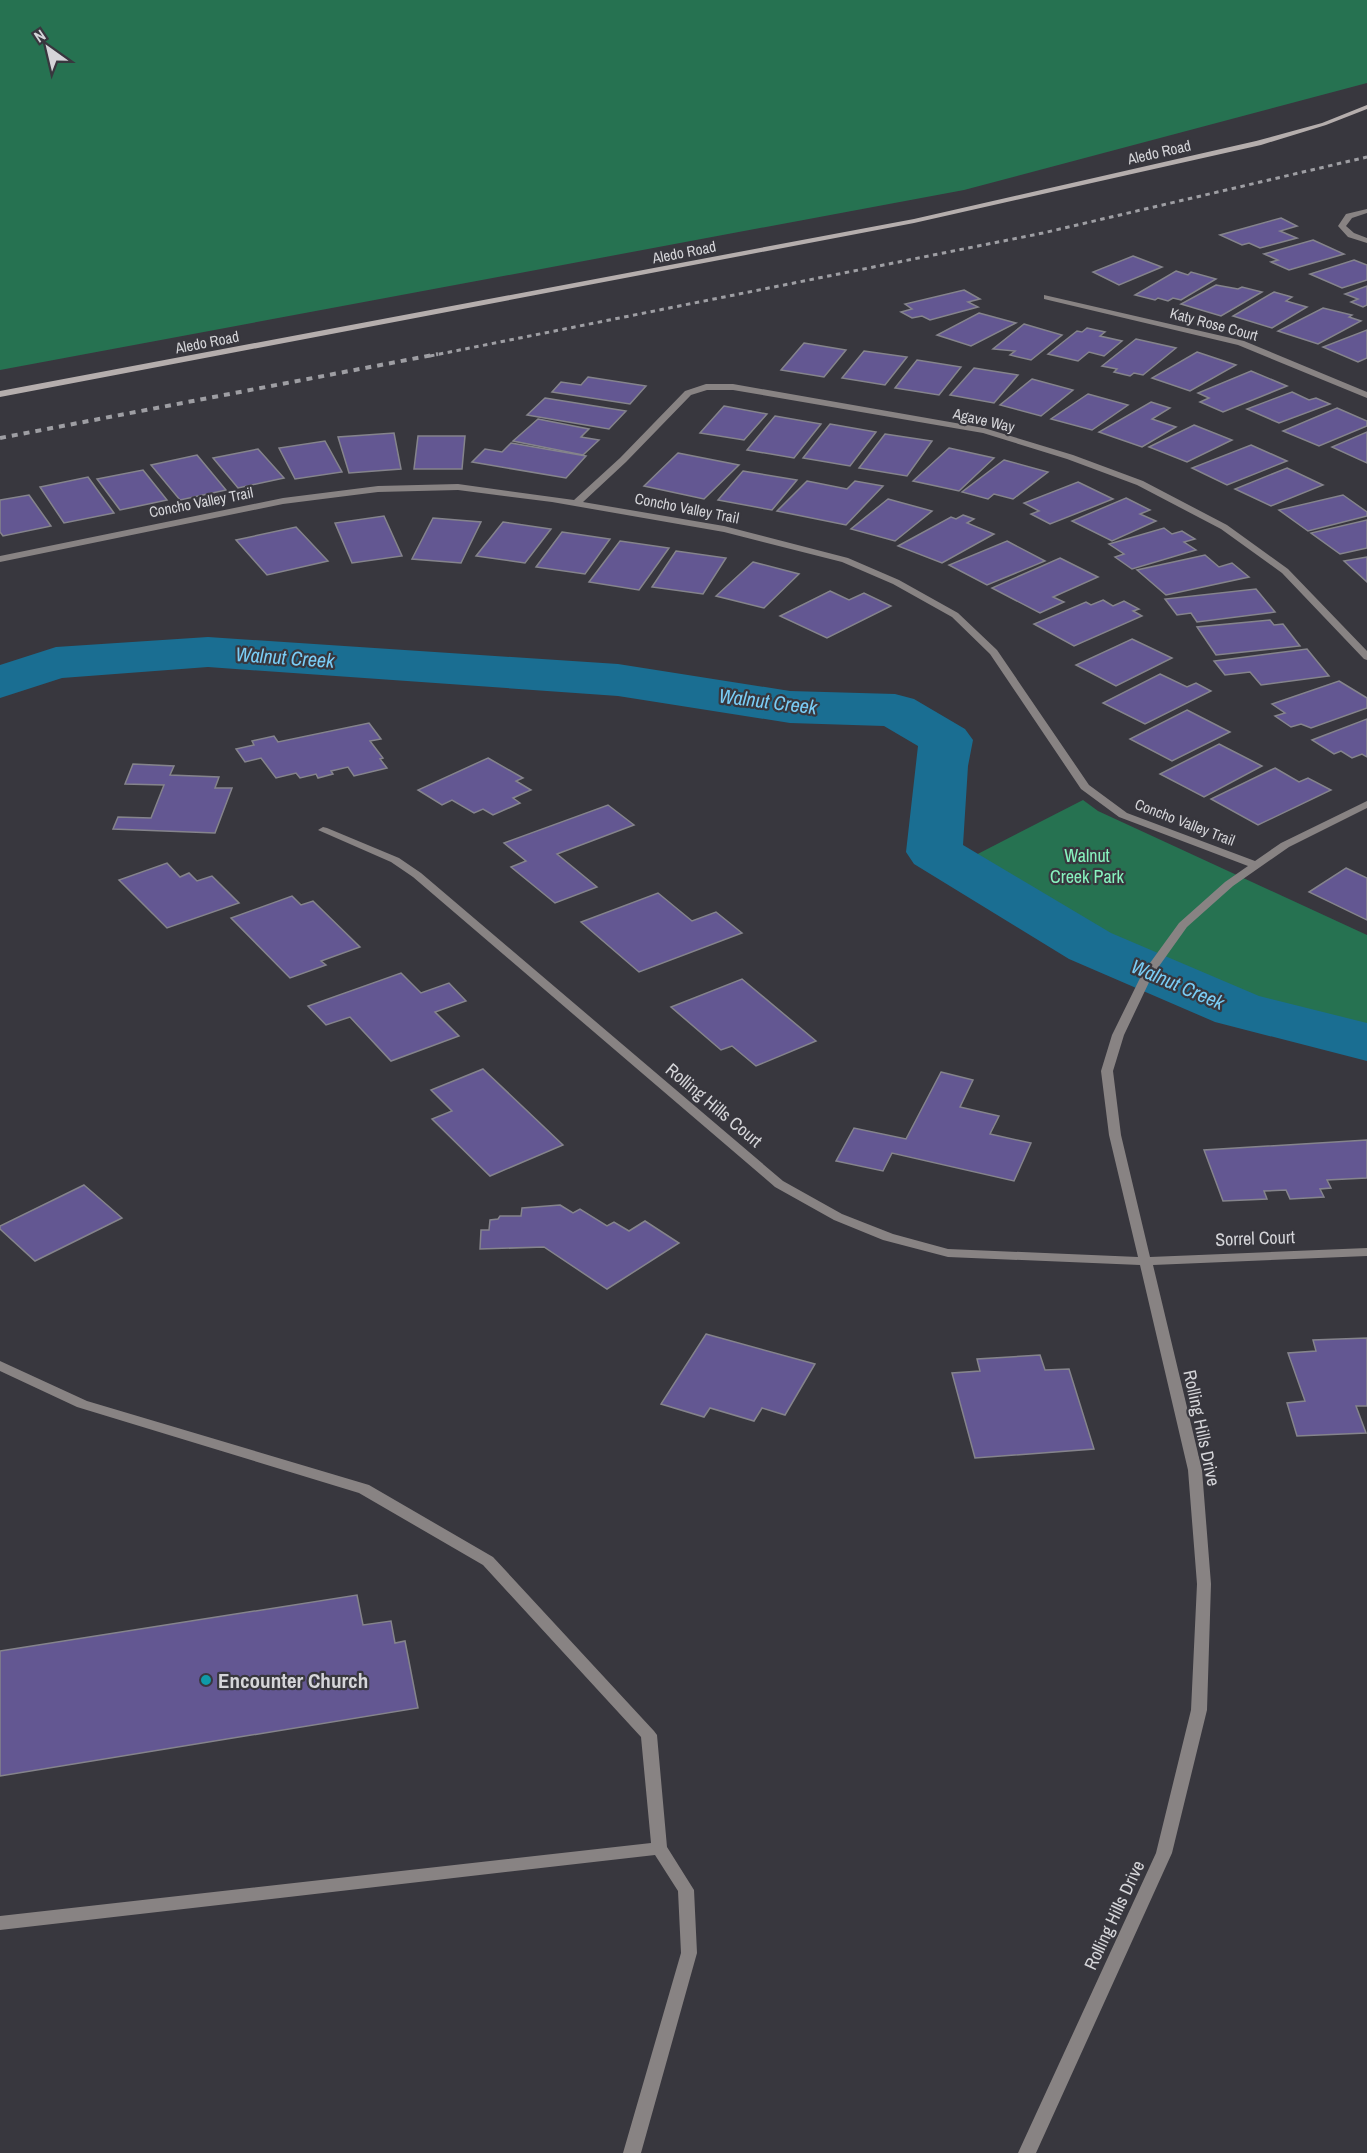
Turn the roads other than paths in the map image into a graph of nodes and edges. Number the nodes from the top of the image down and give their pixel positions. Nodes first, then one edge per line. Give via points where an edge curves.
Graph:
1 (1367, 107) edge
2 (1367, 211) edge
3 (1367, 241) edge
4 (1047, 297) dead end
5 (0, 394) edge
6 (1367, 395) edge
7 (576, 503) junction
8 (0, 559) edge
9 (1367, 657) edge
10 (1367, 804) edge
11 (323, 830) dead end
12 (1256, 866) junction
13 (1367, 1251) edge
14 (1144, 1261) junction
15 (0, 1366) edge
16 (659, 1848) junction
17 (0, 1923) edge
18 (632, 2153) edge
19 (1027, 2153) edge

1 - 5 street, Aledo Road via 1258,143 914,221
2 - 3 street via 1349,216 1342,226 1351,235
4 - 6 street, Katy Rose Court via 1241,343
7 - 8 street, Concho Valley Trail via 459,487 378,489 283,501
7 - 9 street, Agave Way via 688,393 706,387 733,387 984,431 1140,483 1224,527 1285,571
7 - 12 street, Concho Valley Trail via 724,529 845,560 896,582 955,615 994,652 1085,787 1123,815
10 - 12 street, Rolling Hills Drive via 1285,845
11 - 14 street, Rolling Hills Court via 395,860 417,875 780,1184 838,1217 888,1237 948,1252
12 - 14 street, Rolling Hills Drive via 1183,925 1146,976 1118,1035 1107,1071 1115,1135
13 - 14 street, Sorrel Court
14 - 19 street, Rolling Hills Drive via 1195,1470 1204,1584 1199,1710 1164,1852
15 - 16 street via 82,1404 364,1489 488,1561 650,1735
16 - 17 street
16 - 18 street via 686,1890 689,1953

